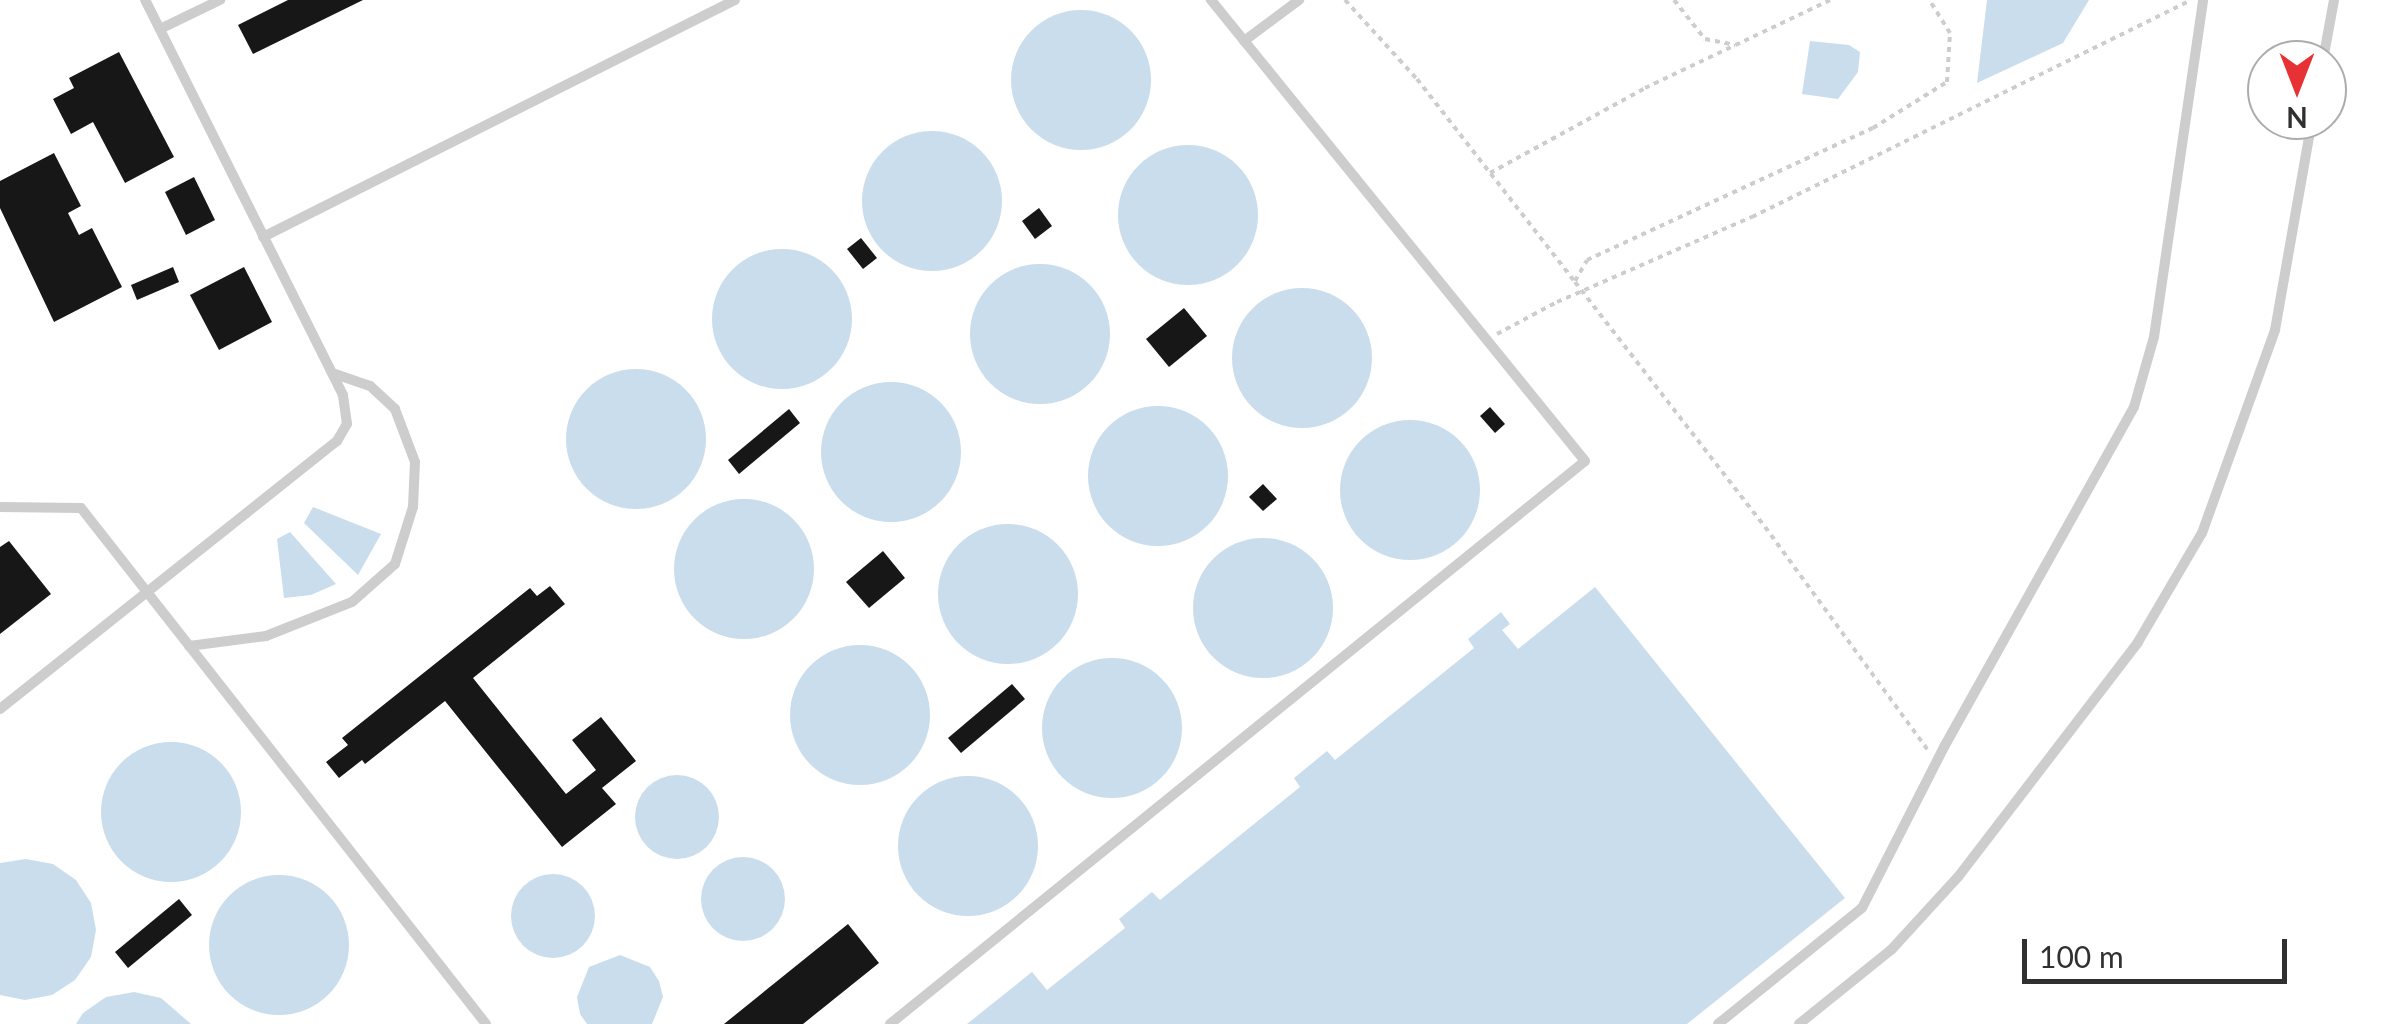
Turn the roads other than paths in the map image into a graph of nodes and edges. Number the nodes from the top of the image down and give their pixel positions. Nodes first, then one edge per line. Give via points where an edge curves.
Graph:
1 (145, 0) edge
2 (220, 0) edge
3 (735, 0) edge
4 (1211, 0) edge
5 (1299, 0) edge
6 (2204, 0) edge
7 (2334, 0) edge
8 (160, 29) junction
9 (2327, 40) edge
10 (1244, 41) junction
11 (2308, 140) edge
12 (263, 237) junction
13 (332, 373) junction
14 (0, 507) edge
15 (146, 592) junction
16 (189, 646) junction
17 (0, 709) edge
18 (486, 1024) edge
19 (890, 1024) edge
20 (1718, 1024) edge
21 (1799, 1024) edge

1 - 8 lane
2 - 8 lane
3 - 12 lane
4 - 10 lane
5 - 10 lane
6 - 20 lane via 2154,337 2134,407 1862,908
7 - 9 lane
8 - 12 lane
10 - 19 lane via 1585,461
11 - 21 lane via 2274,330 2202,533 2138,642 1958,877 1892,949
12 - 13 lane
13 - 15 lane via 347,424 336,440
13 - 16 lane via 370,386 395,409 415,462 413,507 395,564 352,602 266,636
14 - 15 lane via 81,508
15 - 16 lane
15 - 17 lane
16 - 18 lane

